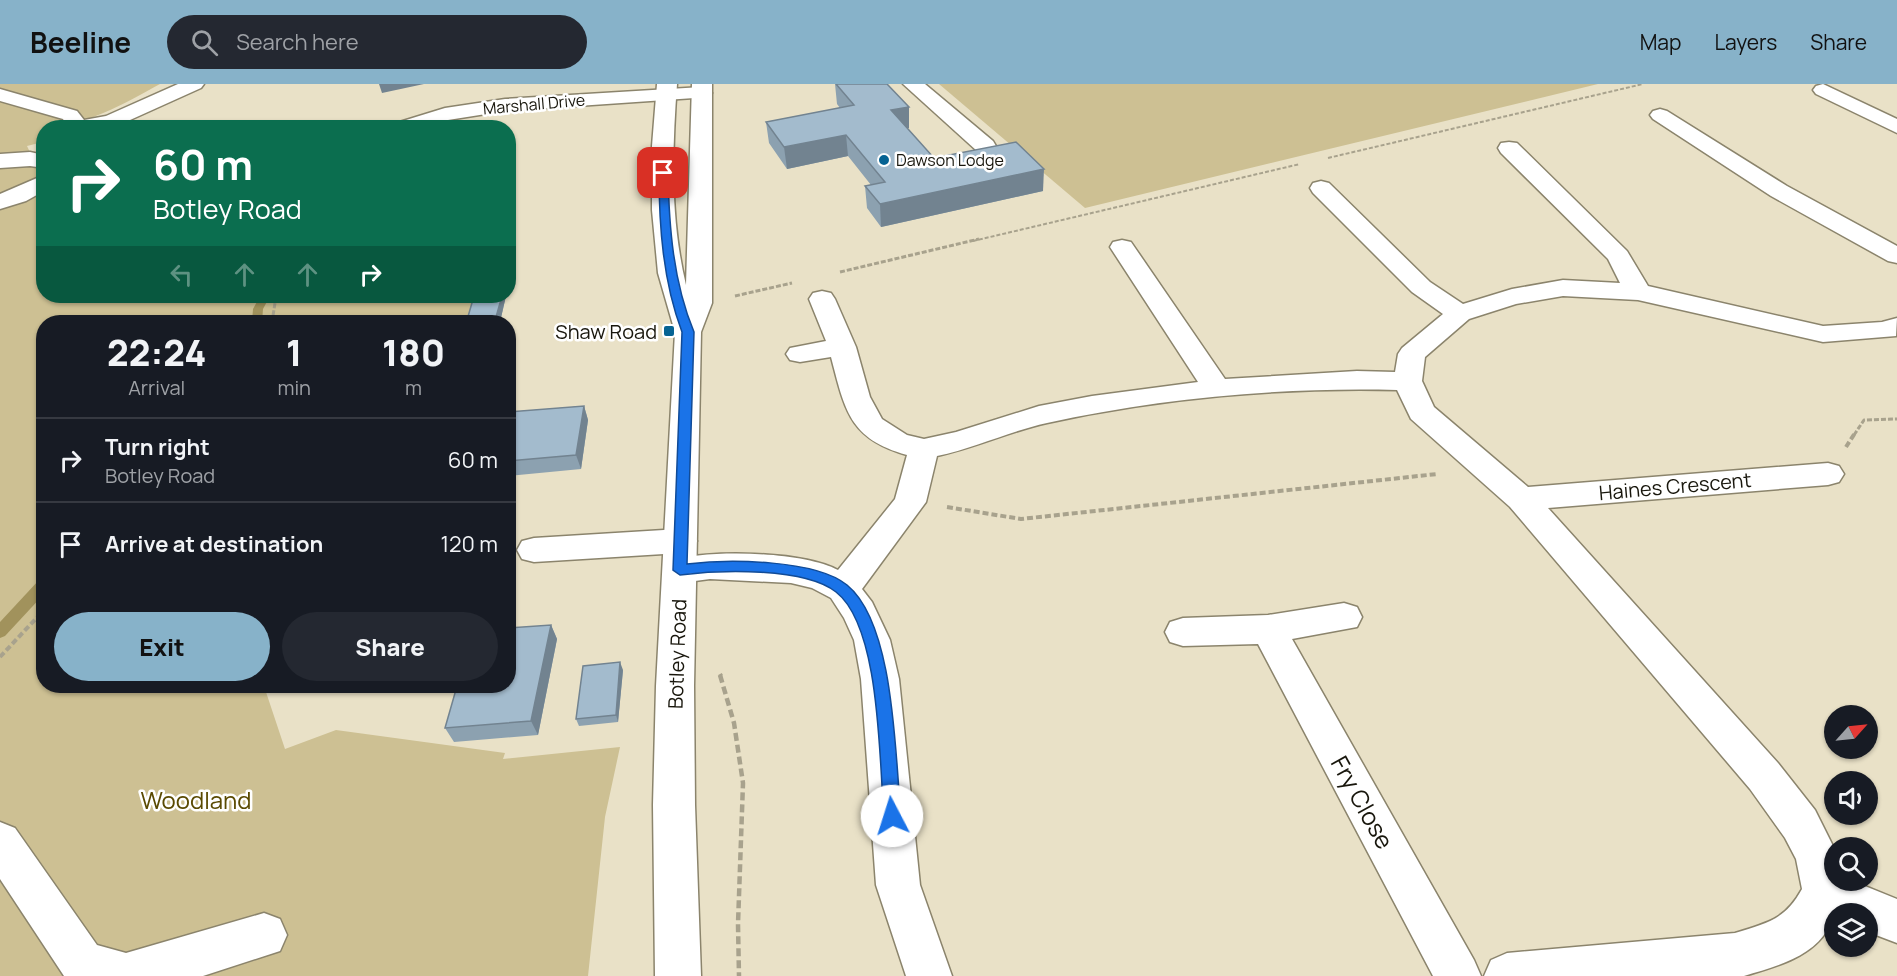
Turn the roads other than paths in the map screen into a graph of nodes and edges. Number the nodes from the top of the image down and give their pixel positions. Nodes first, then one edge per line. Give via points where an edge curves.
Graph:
1 (194, 84) edge
2 (913, 84) edge
3 (1823, 90) dead end
4 (702, 95) edge
5 (0, 96) edge
6 (666, 96) edge
7 (1660, 115) dead end
8 (74, 120) edge
9 (114, 120) edge
10 (484, 120) edge
11 (1897, 127) edge
12 (985, 146) edge
13 (1509, 148) dead end
14 (36, 157) edge
15 (0, 161) edge
16 (36, 188) edge
17 (1321, 188) dead end
18 (0, 202) edge
19 (1122, 247) dead end
20 (1897, 256) edge
21 (811, 290) road end
22 (1638, 292) junction
23 (1460, 313) junction
24 (693, 317) junction
25 (1897, 326) edge
26 (842, 347) junction
27 (800, 354) dead end
28 (1408, 381) junction
29 (1217, 388) junction
30 (924, 449) junction
31 (1828, 474) road end
32 (1521, 499) junction
33 (534, 550) dead end
34 (680, 555) junction
35 (843, 589) junction
36 (1344, 617) dead end
37 (1268, 629) junction
38 (1183, 632) dead end
39 (0, 842) edge
40 (1824, 890) joint
41 (1826, 891) edge
42 (1897, 921) edge
43 (264, 936) dead end
44 (678, 976) edge
45 (929, 976) edge
46 (1458, 976) edge
47 (1507, 976) edge

1 - 9 street
2 - 12 street
3 - 11 street
4 - 6 street, Marshall Drive
4 - 24 street, Botley Road
5 - 8 street via 70,115
6 - 10 street, Marshall Drive
6 - 24 street, Botley Road via 664,219 678,305
7 - 20 street via 1779,190
13 - 22 street via 1618,256
14 - 15 street
16 - 18 street
17 - 23 street via 1422,287
19 - 29 street
21 - 26 street
22 - 23 street via 1563,288 1512,297
22 - 25 street via 1823,334
23 - 28 street via 1412,354
24 - 34 street, Botley Road
26 - 27 street
26 - 30 street via 856,397 870,425 897,442
28 - 29 street
28 - 32 street via 1421,412
29 - 30 street via 1039,415
30 - 35 street via 910,502
31 - 32 street, Haines Crescent
32 - 40 street via 1764,776 1800,824 1817,857
33 - 34 street
34 - 35 street via 710,566 791,570 821,577
34 - 44 street, Botley Road via 674,805
35 - 45 street via 872,640 880,679 898,885
36 - 37 street
37 - 38 street
37 - 46 street, Fry Close
39 - 43 street via 83,964 126,976
40 - 47 street via 1799,931 1735,956
41 - 42 street

